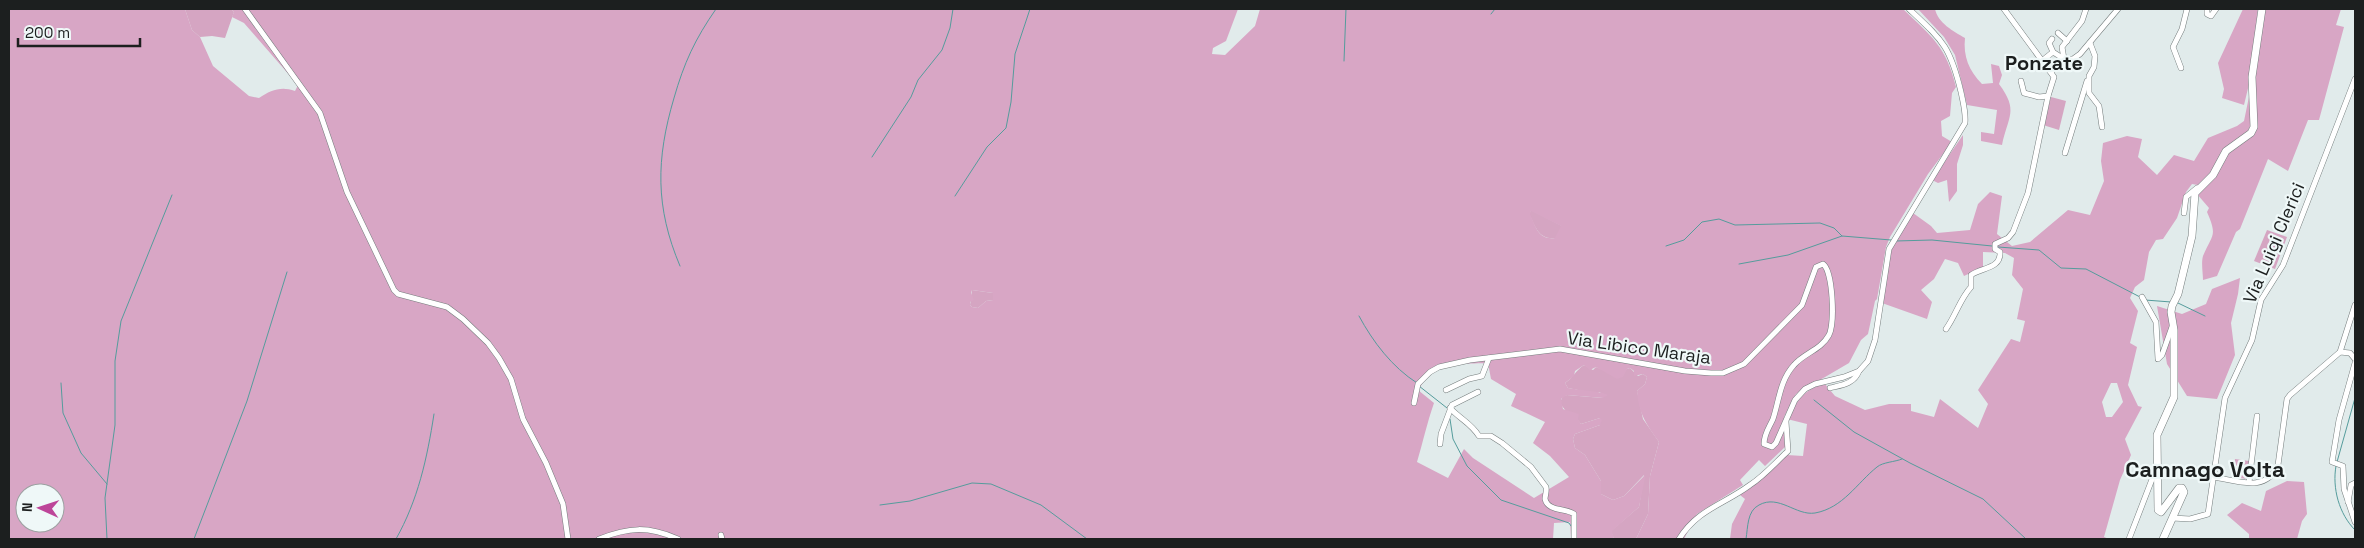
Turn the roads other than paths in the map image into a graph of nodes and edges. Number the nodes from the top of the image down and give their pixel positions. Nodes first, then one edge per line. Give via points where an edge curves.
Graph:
1 (245, 9) edge
2 (1909, 9) edge
3 (2004, 9) edge
4 (2086, 9) edge
5 (2118, 9) edge
6 (2187, 9) edge
7 (2207, 9) edge
8 (2216, 9) edge
9 (2262, 9) edge
10 (2058, 33) dead end
11 (2052, 39) dead end
12 (2067, 41) junction
13 (2090, 43) junction
14 (2053, 52) junction
15 (2064, 59) junction
16 (2043, 60) junction
17 (2181, 68) dead end
18 (2052, 71) junction
19 (2089, 76) junction
20 (2355, 79) edge
21 (2021, 81) dead end
22 (2048, 96) junction
23 (2102, 127) dead end
24 (2065, 153) dead end
25 (2198, 188) junction
26 (2184, 213) dead end
27 (1967, 291) junction
28 (2143, 299) dead end
29 (2355, 305) edge
30 (1959, 315) dead end
31 (2173, 323) junction
32 (1946, 329) dead end
33 (2340, 352) junction
34 (1490, 358) junction
35 (2355, 360) edge
36 (1859, 371) junction
37 (1830, 388) dead end
38 (1446, 390) dead end
39 (1478, 392) dead end
40 (1414, 403) dead end
41 (1450, 408) junction
42 (2257, 416) dead end
43 (1786, 419) junction
44 (1440, 444) dead end
45 (2159, 468) junction
46 (2214, 477) junction
47 (2249, 482) junction
48 (2355, 483) edge
49 (2348, 502) junction
50 (2172, 518) junction
51 (2355, 522) edge
52 (568, 539) edge
53 (599, 539) edge
54 (678, 539) edge
55 (1574, 539) edge
56 (1679, 539) edge
57 (2129, 539) edge
58 (2163, 539) edge

1 - 52 street via 320,113 347,192 398,294 447,307 476,331 499,358 511,379 523,419 563,504
2 - 36 street via 1948,49 1965,111 1962,129 1888,249 1872,353
3 - 16 street
4 - 12 street via 2082,21
5 - 13 street
6 - 17 street via 2182,30 2173,47
7 - 8 street via 2211,16
9 - 25 street via 2252,76 2254,127 2226,151 2213,175
10 - 12 street
11 - 14 street via 2049,43
12 - 15 street via 2062,47
13 - 15 street via 2078,56
13 - 19 street via 2095,56
14 - 15 street
14 - 16 street
15 - 18 street
16 - 18 street
18 - 22 street via 2054,77
19 - 23 street via 2089,93 2099,106
19 - 24 street
20 - 46 street, Via Luigi Clerici via 2283,265 2261,300 2252,340 2225,398
21 - 22 street via 2024,93
22 - 27 street via 2028,193 2013,232 1995,244 2000,252 1999,261 1971,275 1971,287
25 - 26 street via 2186,197
25 - 31 street via 2193,200 2192,236 2171,312
27 - 30 street
27 - 32 street
28 - 31 street via 2156,322 2158,359 2162,356
29 - 33 street
31 - 45 street via 2174,397 2158,432
33 - 35 street via 2350,353
33 - 47 street via 2287,399 2278,465 2264,482
34 - 38 street via 1482,376
34 - 40 street, Via Libico Maraja via 1453,362 1430,372 1418,384
34 - 43 street, Via Libico Maraja via 1564,349 1685,371 1723,373 1744,364 1787,323 1802,305 1816,267 1823,264 1828,271 1832,328 1824,342 1795,364 1788,374 1764,436 1766,446 1772,447 1776,443
35 - 49 street via 2332,459 2334,464 2343,466
36 - 37 street via 1857,377 1847,384
36 - 43 street via 1805,389 1794,400
39 - 41 street
41 - 44 street
41 - 55 street via 1479,436 1491,436 1531,467 1546,487 1547,502 1556,509 1570,510 1574,514
42 - 47 street
43 - 56 street via 1788,450 1751,485 1706,510 1689,524
45 - 50 street via 2159,512 2165,510 2177,490 2182,488 2183,495
45 - 57 street via 2152,477
46 - 47 street
46 - 50 street, Via Luigi Clerici via 2208,514 2190,519
48 - 49 street via 2351,485
49 - 51 street
50 - 58 street
53 - 54 street via 633,529 660,531

